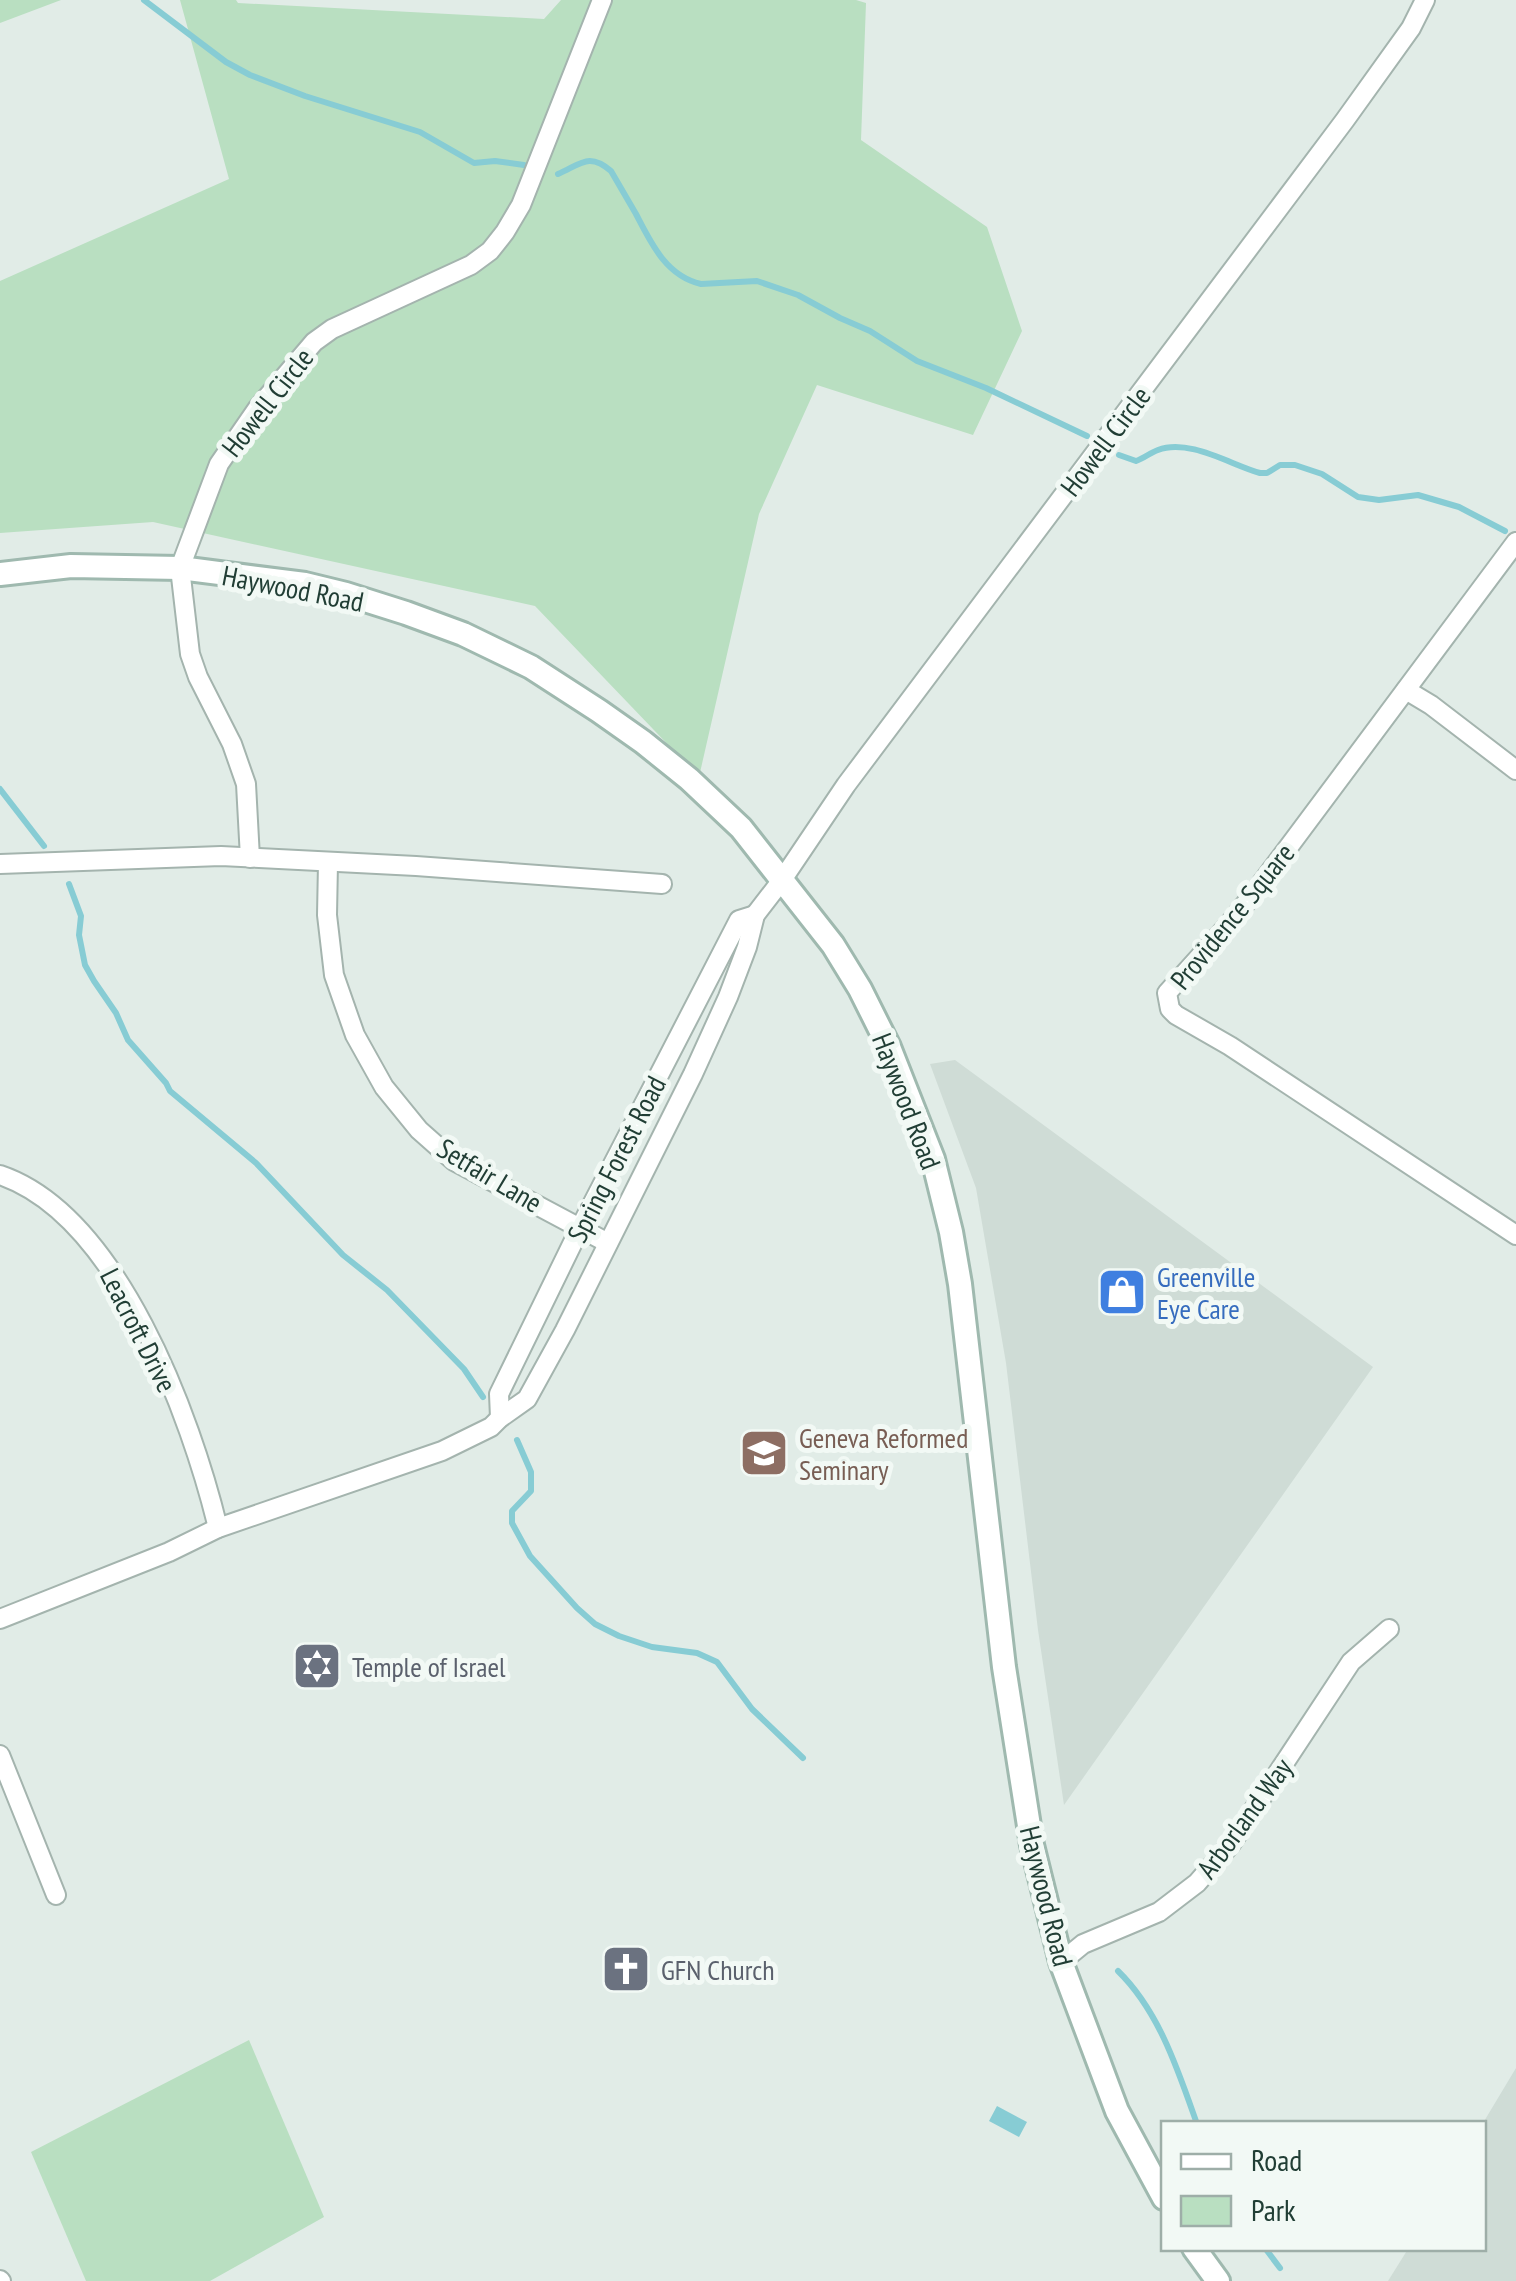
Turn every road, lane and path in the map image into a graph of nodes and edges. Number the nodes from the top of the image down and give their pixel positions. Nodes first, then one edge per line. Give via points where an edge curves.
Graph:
1 (602, 0) edge
2 (1425, 0) edge
3 (1516, 542) edge
4 (180, 568) junction
5 (0, 574) edge
6 (1406, 690) junction
7 (1516, 770) edge
8 (250, 858) junction
9 (328, 863) junction
10 (0, 864) edge
11 (782, 880) junction
12 (662, 884) dead end
13 (755, 914) junction
14 (0, 1175) edge
15 (580, 1228) junction
16 (1516, 1235) edge
17 (608, 1242) junction
18 (500, 1418) junction
19 (218, 1528) junction
20 (0, 1619) edge
21 (1389, 1629) dead end
22 (0, 1755) edge
23 (56, 1895) dead end
24 (1061, 1962) junction
25 (1161, 2192) edge
26 (1196, 2251) edge
27 (1218, 2281) edge

1 - 4 street, Howell Circle via 505,232 490,252 462,270 314,342 218,464
2 - 11 street, Howell Circle via 1345,120
3 - 6 street, Providence Square
4 - 5 main road, Haywood Road via 70,566
4 - 8 street, Howell Circle via 190,654 246,784
4 - 11 main road, Haywood Road via 346,594 463,634 531,667 689,779 741,828
6 - 7 street
6 - 16 street, Providence Square via 1258,888 1172,986 1170,1009
8 - 9 street
8 - 10 street
9 - 12 street
9 - 15 street, Setfair Lane via 334,975 355,1035 384,1087 454,1160
11 - 13 street, Spring Forest Road
11 - 24 main road, Haywood Road via 860,989 933,1159 960,1284 1015,1746
13 - 15 street, Spring Forest Road via 739,920
13 - 17 street, Spring Forest Road via 728,997
14 - 19 street, Leacroft Drive via 56,1206 106,1264 158,1358
15 - 17 street, Setfair Lane
15 - 18 street, Spring Forest Road via 499,1394
17 - 18 street, Spring Forest Road via 542,1376 526,1400
18 - 19 street, Spring Forest Road via 442,1451
19 - 20 street, Spring Forest Road
21 - 24 street, Arborland Way via 1351,1662 1198,1883 1159,1912 1083,1944
22 - 23 street
24 - 25 main road, Haywood Road via 1117,2111
26 - 27 main road

